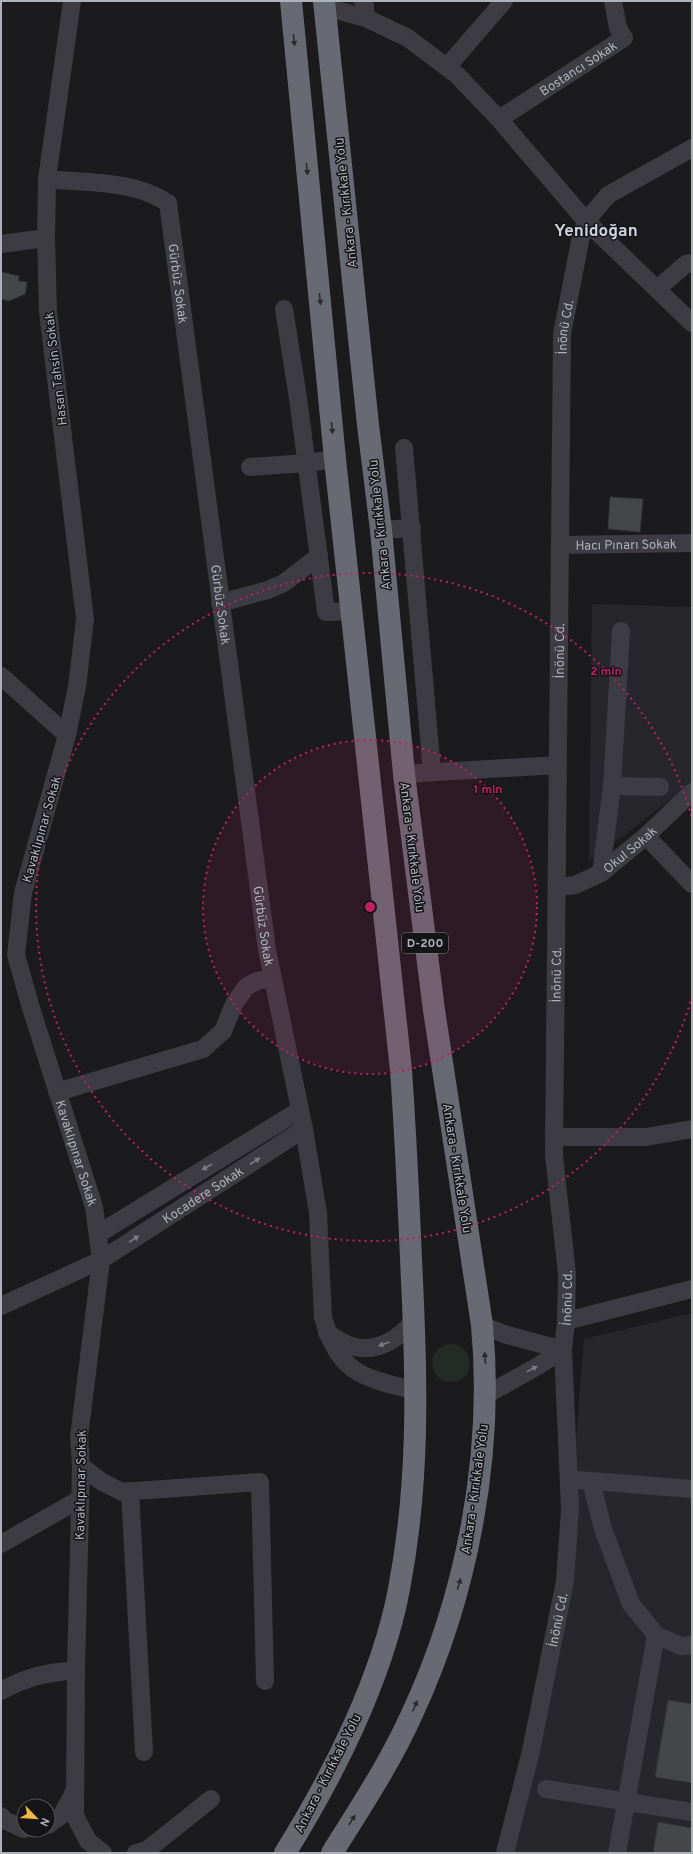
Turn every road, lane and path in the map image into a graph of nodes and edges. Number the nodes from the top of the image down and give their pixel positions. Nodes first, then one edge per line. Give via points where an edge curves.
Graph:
1 (72, 1) edge
2 (291, 1) edge
3 (363, 1) edge
4 (504, 1) edge
5 (614, 1) edge
6 (324, 4) edge
7 (366, 18) junction
8 (447, 67) junction
9 (499, 119) junction
10 (692, 148) edge
11 (47, 179) junction
12 (586, 221) junction
13 (46, 238) junction
14 (1, 244) edge
15 (692, 263) edge
16 (657, 289) junction
17 (284, 309) dead end
18 (692, 323) edge
19 (404, 448) dead end
20 (335, 459) junction
21 (307, 463) junction
22 (250, 467) dead end
23 (412, 528) junction
24 (381, 530) junction
25 (692, 543) edge
26 (560, 545) junction
27 (319, 556) junction
28 (220, 603) junction
29 (352, 611) junction
30 (621, 631) dead end
31 (5, 685) edge
32 (67, 735) junction
33 (558, 765) junction
34 (432, 772) junction
35 (404, 774) junction
36 (612, 786) junction
37 (660, 787) dead end
38 (692, 792) edge
39 (646, 836) junction
40 (601, 873) junction
41 (692, 884) edge
42 (557, 887) junction
43 (272, 978) junction
44 (58, 1092) junction
45 (300, 1110) junction
46 (304, 1129) junction
47 (692, 1130) edge
48 (554, 1137) junction
49 (98, 1234) junction
50 (101, 1260) junction
51 (692, 1289) edge
52 (1, 1306) edge
53 (414, 1321) junction
54 (566, 1321) junction
55 (482, 1325) junction
56 (327, 1332) junction
57 (563, 1350) junction
58 (417, 1391) junction
59 (486, 1395) junction
60 (81, 1466) junction
61 (569, 1479) junction
62 (591, 1481) junction
63 (692, 1490) edge
64 (130, 1491) junction
65 (80, 1499) junction
66 (1, 1544) edge
67 (656, 1635) junction
68 (692, 1645) edge
69 (76, 1670) junction
70 (265, 1681) dead end
71 (1, 1691) edge
72 (144, 1752) dead end
73 (546, 1789) dead end
74 (75, 1791) junction
75 (211, 1799) dead end
76 (626, 1802) junction
77 (692, 1812) edge
78 (1, 1816) edge
79 (56, 1819) edge
80 (16, 1825) edge
81 (103, 1853) edge
82 (136, 1853) edge
83 (285, 1853) edge
84 (332, 1853) edge
85 (505, 1853) edge
86 (617, 1853) edge

1 - 11 street, Hasan Tahsin Sokak
2 -> 20 highway, Ankara - Kırıkkale Yolu / D-200
3 - 7 street
4 - 8 street
5 - 9 street, Bostancı Sokak via 618,28 624,38
6 - 7 street
6 - 24 highway, Ankara - Kırıkkale Yolu / D-200
7 - 8 street via 408,38
8 - 9 street
9 - 12 street
10 - 12 street, İnönü Cd. via 608,195
11 - 13 street, Hasan Tahsin Sokak
11 - 28 street, Gürbüz Sokak via 134,187 154,194 168,203
12 - 16 street
12 - 26 street, İnönü Cd. via 562,334
13 - 14 street
13 - 32 street, Hasan Tahsin Sokak via 48,312 86,619 77,687
15 - 16 street via 686,264
16 - 18 street
17 - 21 street
19 - 23 street
20 - 21 street
20 - 29 highway, Ankara - Kırıkkale Yolu / D-200
21 - 22 street
21 - 27 street
23 - 24 street
23 - 34 street
24 - 35 highway, Ankara - Kırıkkale Yolu / D-200
25 - 26 street, Hacı Pınarı Sokak
26 - 33 street, İnönü Cd.
27 - 28 street via 284,583
27 - 29 street via 326,612
28 - 43 street, Gürbüz Sokak via 266,950
29 - 53 highway, Ankara - Kırıkkale Yolu / D-200 via 400,1070
30 - 36 street
31 - 32 street
32 - 44 street, Kavaklıpınar Sokak via 23,893 16,955
33 - 34 street
33 - 42 street, İnönü Cd.
34 - 35 street
35 - 55 highway, Ankara - Kırıkkale Yolu / D-200 via 435,1018
36 - 37 street
36 - 40 street
38 - 39 street, Okul Sokak
39 - 40 street, Okul Sokak
39 - 41 street
40 - 42 street, Okul Sokak via 575,885
42 - 48 street, İnönü Cd.
43 - 44 street via 257,981 246,987 234,1004 223,1031 204,1049
43 - 45 street, Gürbüz Sokak
44 - 49 street, Kavaklıpınar Sokak via 94,1207
45 - 46 street, Gürbüz Sokak
45 -> 49 street, Kocadere Sokak
50 -> 46 street, Kocadere Sokak
46 - 56 street, Gürbüz Sokak via 318,1214 323,1318
47 - 48 street via 646,1137
48 - 54 street, İnönü Cd. via 567,1274
49 - 50 street, Kavaklıpınar Sokak
50 - 52 street, Kocadere Sokak
50 - 60 street, Kavaklıpınar Sokak via 79,1437
51 - 54 street
53 -> 56 street via 395,1340 374,1348 348,1345
53 - 58 highway, Ankara - Kırıkkale Yolu / D-200
54 - 57 street, İnönü Cd.
55 - 57 street via 504,1334
59 -> 55 highway, Ankara - Kırıkkale Yolu / D-200
56 - 58 street, Gürbüz Sokak via 336,1352 358,1374 370,1380
59 -> 57 street
57 - 61 street, İnönü Cd.
58 - 83 highway, Ankara - Kırıkkale Yolu / D-200 via 411,1514 399,1590 388,1632 352,1728
84 -> 59 highway, Ankara - Kırıkkale Yolu / D-200 via 390,1757 426,1683 446,1628 460,1580 472,1518 480,1466
60 - 64 street via 102,1482 122,1492
60 - 65 street, Kavaklıpınar Sokak
61 - 62 street
61 - 85 street, İnönü Cd. via 570,1509 565,1581 531,1751
62 - 63 street
62 - 67 street via 603,1529 631,1604
64 - 70 street via 260,1482
64 - 72 street
65 - 66 street
65 - 69 street, Kavaklıpınar Sokak
67 - 68 street via 681,1646
67 - 76 street
69 - 71 street via 48,1673 21,1680
69 - 74 street, Kavaklıpınar Sokak
73 - 76 street
74 - 79 street via 62,1815
74 - 81 street, Kavaklıpınar Sokak via 75,1816 88,1841
75 - 82 street via 147,1850
76 - 77 street
76 - 86 street
78 - 80 street

